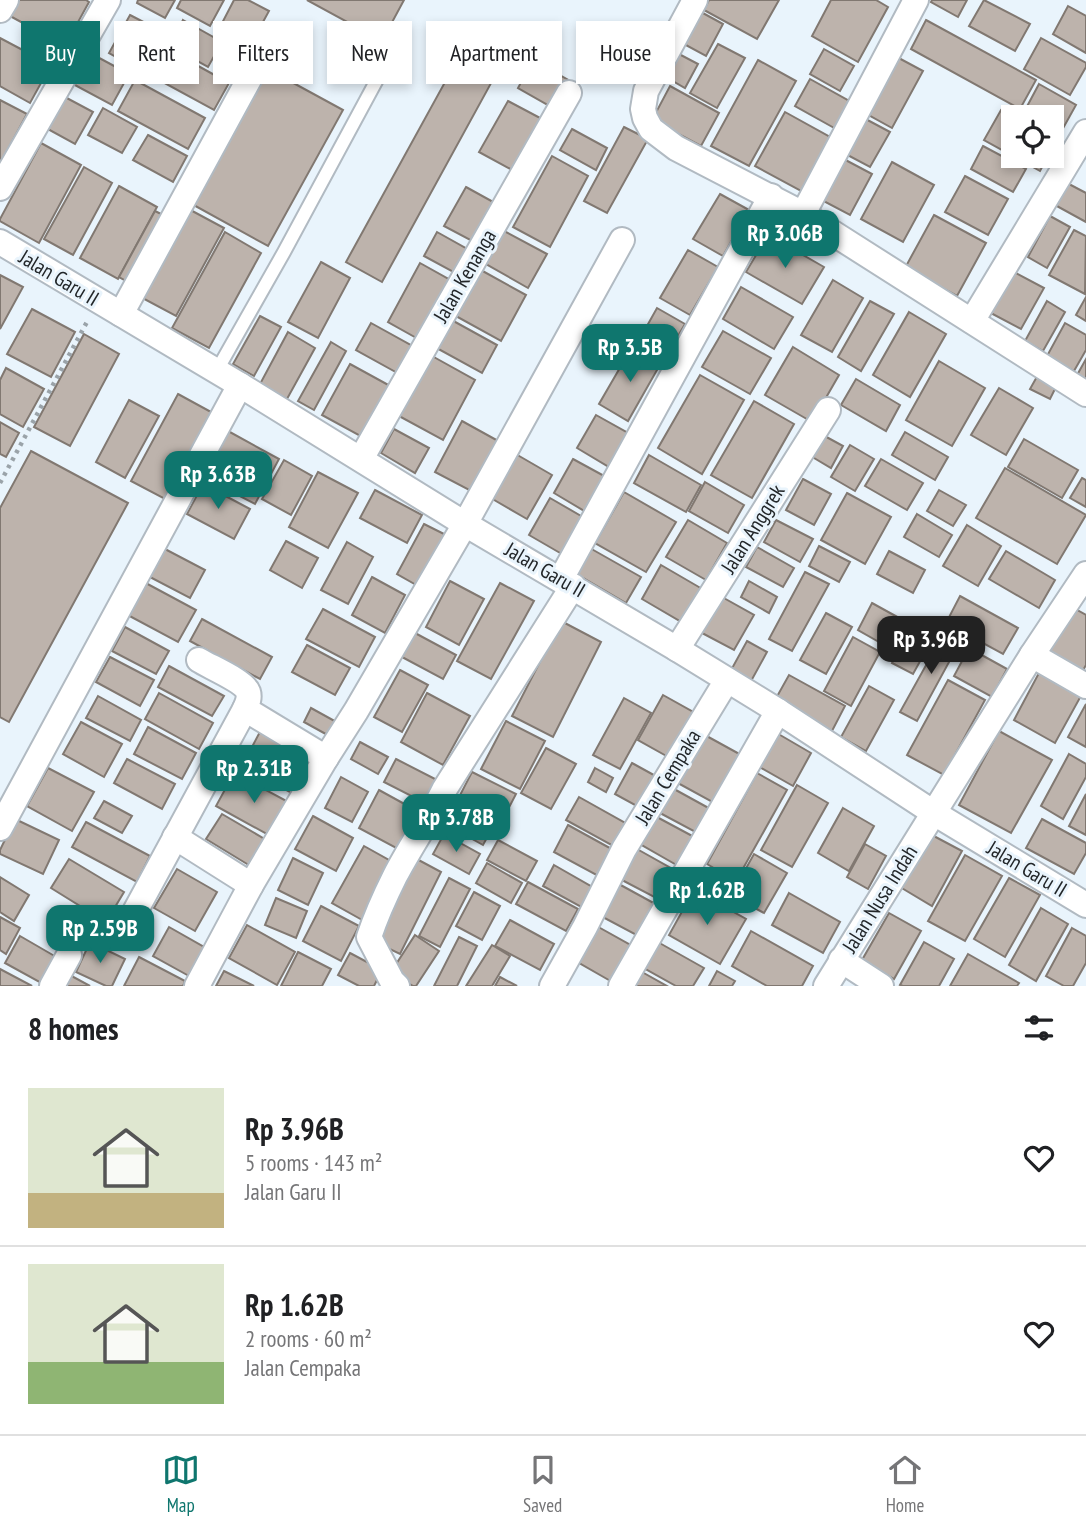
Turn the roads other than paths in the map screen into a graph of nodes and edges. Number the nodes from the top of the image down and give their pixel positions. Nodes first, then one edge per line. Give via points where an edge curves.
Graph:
1 (6, 0) edge
2 (108, 0) edge
3 (695, 0) edge
4 (916, 0) edge
5 (0, 10) edge
6 (246, 84) edge
7 (375, 84) edge
8 (569, 93) dead end
9 (1086, 132) edge
10 (0, 188) edge
11 (771, 197) junction
12 (803, 214) junction
13 (621, 240) dead end
14 (0, 242) edge
15 (121, 314) junction
16 (972, 321) junction
17 (216, 372) junction
18 (240, 385) junction
19 (1086, 394) edge
20 (828, 410) dead end
21 (361, 459) junction
22 (465, 523) junction
23 (1086, 574) edge
24 (567, 583) junction
25 (677, 649) junction
26 (1032, 655) junction
27 (199, 660) dead end
28 (727, 680) junction
29 (1086, 686) edge
30 (245, 709) junction
31 (778, 711) junction
32 (326, 758) junction
33 (934, 813) junction
34 (0, 828) edge
35 (175, 837) junction
36 (251, 885) junction
37 (1086, 905) edge
38 (131, 919) dead end
39 (69, 955) dead end
40 (841, 960) junction
41 (52, 986) edge
42 (197, 986) edge
43 (397, 986) edge
44 (552, 986) edge
45 (621, 986) edge
46 (826, 986) edge
47 (881, 986) edge

1 - 5 street
2 - 10 street
3 - 11 street via 646,91 645,118 650,129 676,148
4 - 12 street
6 - 15 street
7 - 17 lane
8 - 21 street, Jalan Kenanga
9 - 16 street
11 - 12 street
11 - 24 street
12 - 16 street
13 - 22 street
14 - 15 street, Jalan Garu II
15 - 17 street, Jalan Garu II
16 - 19 street
17 - 18 street, Jalan Garu II
18 - 21 street, Jalan Garu II
18 - 34 street
20 - 25 street, Jalan Anggrek
21 - 22 street, Jalan Garu II
22 - 24 street, Jalan Garu II
22 - 32 street
23 - 26 street, Jalan Nusa Indah
24 - 25 street, Jalan Garu II
24 - 43 street via 395,876 374,923 369,937
25 - 28 street, Jalan Garu II
26 - 29 street
26 - 33 street, Jalan Nusa Indah
27 - 30 street via 248,691
28 - 31 street, Jalan Garu II
28 - 44 street, Jalan Cempaka via 624,849
30 - 32 street
30 - 35 street
31 - 33 street, Jalan Garu II
31 - 45 street
32 - 36 street
33 - 37 street, Jalan Garu II
33 - 40 street, Jalan Nusa Indah
35 - 36 street
35 - 38 street
36 - 42 street
39 - 41 street
40 - 46 street, Jalan Nusa Indah
40 - 47 street

